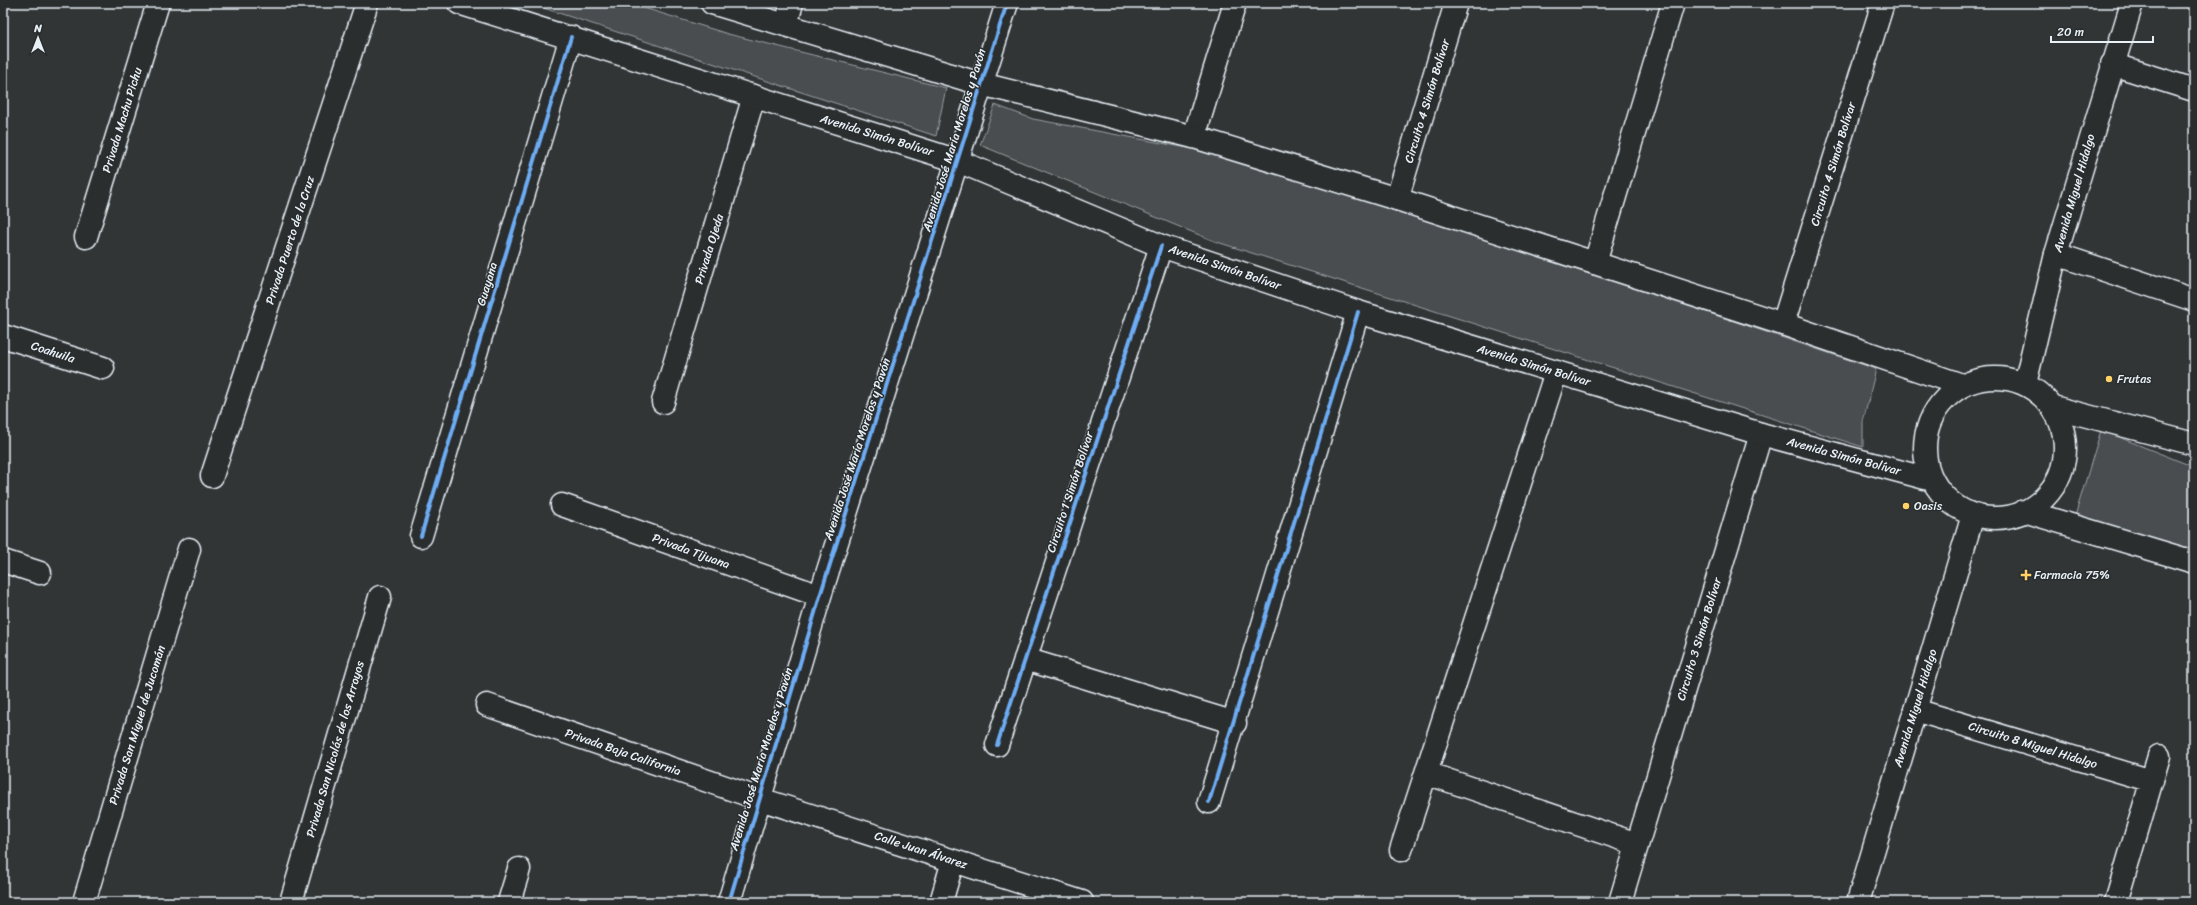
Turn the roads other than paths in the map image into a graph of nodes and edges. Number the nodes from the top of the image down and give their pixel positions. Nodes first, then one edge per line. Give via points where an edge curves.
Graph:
1 (158, 3) edge
2 (367, 3) edge
3 (459, 3) edge
4 (712, 3) edge
5 (792, 3) edge
6 (1007, 3) edge
7 (1235, 3) edge
8 (1456, 3) edge
9 (1673, 3) edge
10 (1883, 3) edge
11 (2132, 3) edge
12 (786, 25) junction
13 (571, 37) junction
14 (2112, 64) junction
15 (981, 84) junction
16 (2194, 90) edge
17 (754, 96) junction
18 (1194, 137) junction
19 (958, 160) junction
20 (1398, 199) junction
21 (86, 237) dead end
22 (1161, 246) junction
23 (2056, 254) junction
24 (1595, 263) junction
25 (2194, 300) edge
26 (1358, 312) junction
27 (1783, 324) junction
28 (3, 336) edge
29 (103, 368) dead end
30 (1556, 372) junction
31 (2025, 384) junction
32 (1962, 385) junction
33 (663, 402) dead end
34 (2052, 408) junction
35 (1761, 434) junction
36 (2194, 444) edge
37 (212, 476) dead end
38 (1932, 480) junction
39 (562, 505) dead end
40 (2024, 511) junction
41 (1973, 515) junction
42 (421, 536) dead end
43 (189, 549) dead end
44 (3, 561) edge
45 (2194, 562) edge
46 (40, 573) dead end
47 (820, 596) junction
48 (380, 597) dead end
49 (1025, 660) junction
50 (487, 705) dead end
51 (1915, 710) junction
52 (1234, 723) junction
53 (997, 745) dead end
54 (2159, 756) dead end
55 (1426, 773) junction
56 (2152, 781) junction
57 (760, 799) junction
58 (1209, 802) dead end
59 (1637, 844) junction
60 (1401, 850) dead end
61 (953, 861) junction
62 (518, 869) dead end
63 (84, 902) edge
64 (291, 902) edge
65 (509, 902) edge
66 (729, 902) edge
67 (941, 902) edge
68 (1082, 902) edge
69 (1620, 902) edge
70 (1858, 902) edge
71 (2116, 902) edge

1 - 21 street, Privada Machu Pichu
2 - 37 street, Privada Puerto de la Cruz
3 - 13 street, Avenida Simón Bolívar
4 - 12 street
5 - 12 street
6 - 15 street, Avenida José María Morelos y Pavón
7 - 18 street
8 - 20 street, Circuito 4 Simón Bolívar
9 - 24 street
10 - 27 street, Circuito 4 Simón Bolívar
11 - 14 street, Avenida Miguel Hidalgo
12 - 15 street
13 - 17 street, Avenida Simón Bolívar
13 - 42 street, Guayana
14 - 16 street
14 - 23 street, Avenida Miguel Hidalgo
15 - 18 street
15 - 19 street, Avenida José María Morelos y Pavón
17 - 19 street, Avenida Simón Bolívar
17 - 33 street, Privada Ojeda
18 - 20 street
19 - 22 street, Avenida Simón Bolívar
19 - 47 street, Avenida José María Morelos y Pavón
20 - 24 street
22 - 26 street, Avenida Simón Bolívar
22 - 49 street, Circuito 1 Simón Bolívar
23 - 25 street
23 - 31 street, Avenida Miguel Hidalgo
24 - 27 street
26 - 30 street, Avenida Simón Bolívar
26 - 52 street
27 - 32 street
28 - 29 street, Coahuila
30 - 35 street, Avenida Simón Bolívar
30 - 55 street
31 - 32 street via 2004,378 1983,378
31 - 34 street via 2040,394
32 - 38 street via 1941,402 1928,427 1924,454
34 - 36 street
34 - 40 street via 2063,430 2065,454 2058,477 2044,497
35 - 38 street, Avenida Simón Bolívar
35 - 59 street, Circuito 3 Simón Bolívar
38 - 41 street via 1942,495 1956,507
39 - 47 street, Privada Tijuana
40 - 41 street via 1999,517
40 - 45 street
41 - 51 street, Avenida Miguel Hidalgo
43 - 63 street, Privada San Miguel de Jucomán
44 - 46 street
47 - 57 street, Avenida José María Morelos y Pavón
48 - 64 street, Privada San Nicolás de los Arroyos
49 - 52 street
49 - 53 street, Circuito 1 Simón Bolívar
50 - 57 street, Privada Baja California
51 - 56 street, Circuito 8 Miguel Hidalgo
51 - 70 street, Avenida Miguel Hidalgo
52 - 58 street
54 - 56 street
55 - 59 street
55 - 60 street
56 - 71 street
57 - 61 street, Calle Juan Álvarez
57 - 66 street, Avenida José María Morelos y Pavón
59 - 69 street, Circuito 3 Simón Bolívar
61 - 67 street
61 - 68 street, Calle Juan Álvarez
62 - 65 street

